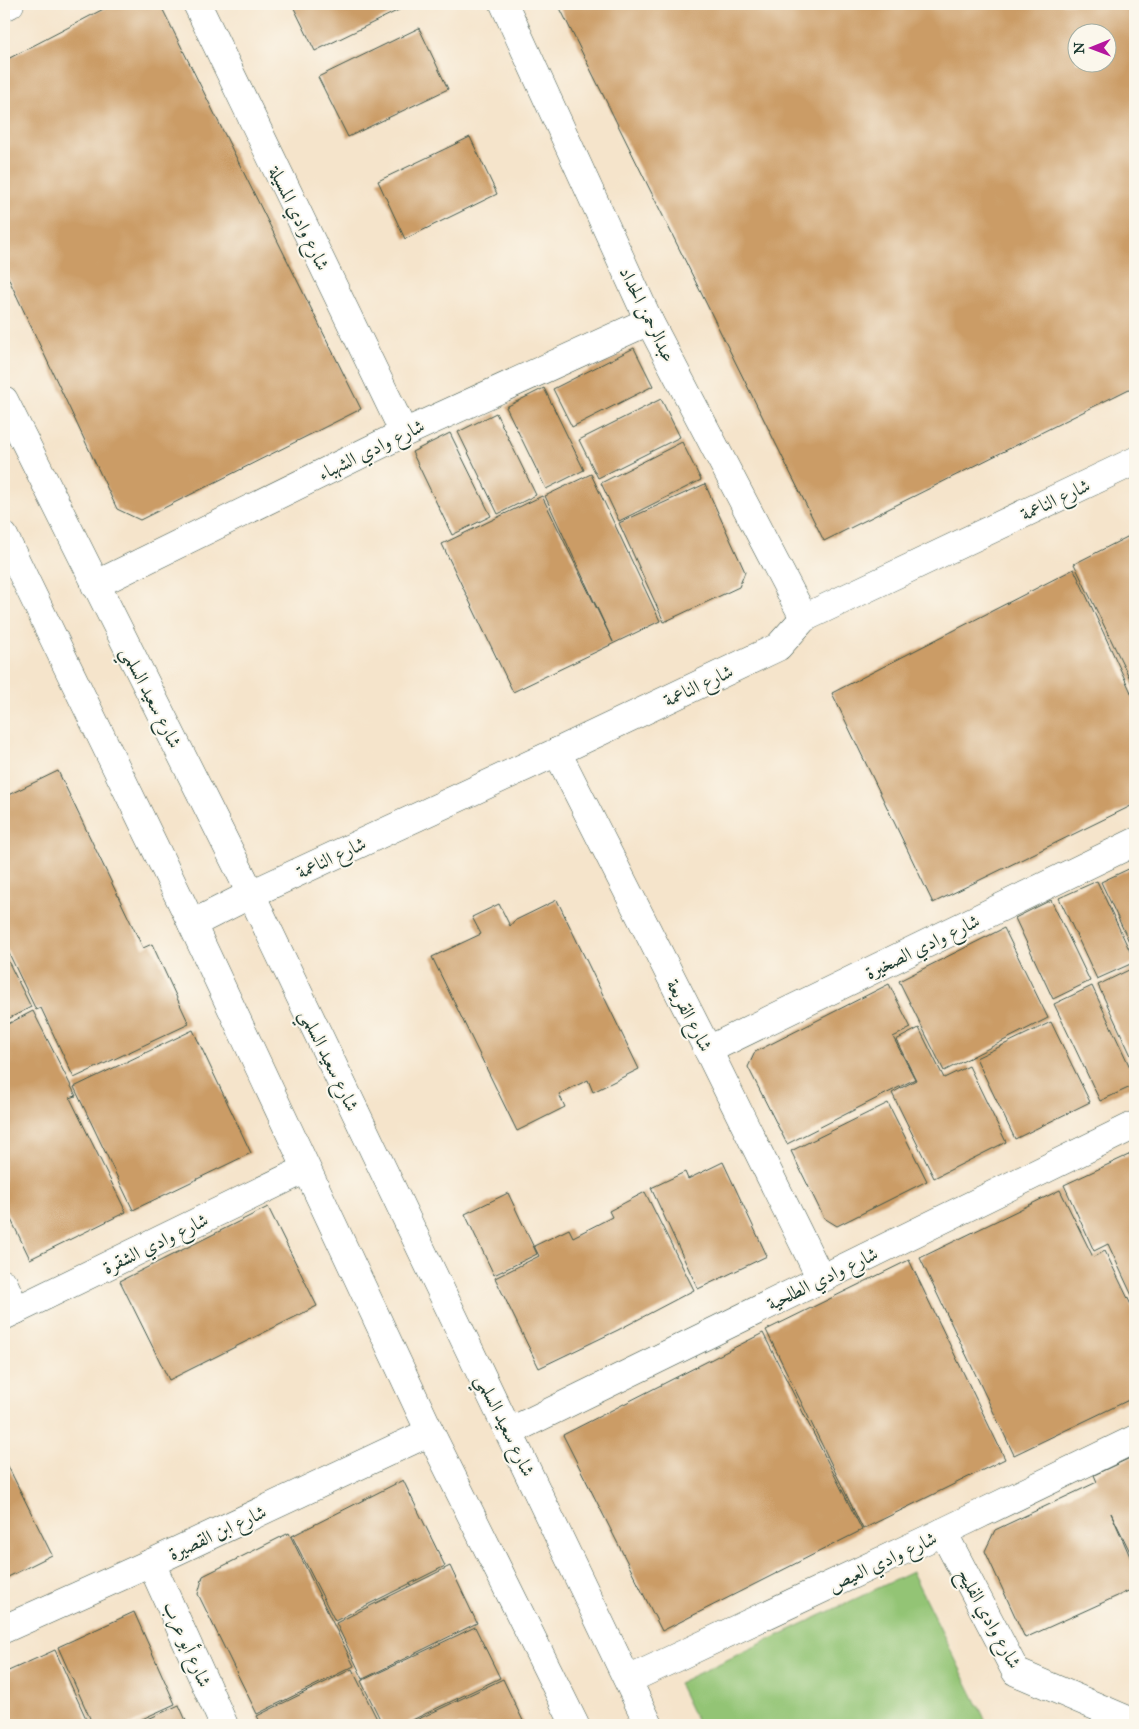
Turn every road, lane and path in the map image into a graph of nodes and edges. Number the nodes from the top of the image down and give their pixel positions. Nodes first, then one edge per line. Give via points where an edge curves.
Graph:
1 (10, 4) edge
2 (197, 4) edge
3 (504, 4) edge
4 (4, 7) edge
5 (649, 321) junction
6 (4, 400) edge
7 (404, 433) junction
8 (1135, 461) edge
9 (4, 536) edge
10 (96, 584) junction
11 (804, 618) junction
12 (557, 752) junction
13 (1135, 842) edge
14 (250, 894) junction
15 (192, 924) junction
16 (708, 1050) junction
17 (1135, 1125) edge
18 (306, 1170) junction
19 (821, 1279) junction
20 (4, 1284) edge
21 (10, 1313) edge
22 (430, 1432) junction
23 (509, 1432) junction
24 (1135, 1439) edge
25 (942, 1532) junction
26 (151, 1563) junction
27 (4, 1629) edge
28 (628, 1680) junction
29 (1135, 1723) edge
30 (224, 1725) edge
31 (575, 1725) edge
32 (649, 1725) edge

1 - 4 street
2 - 7 street, شارع وادي المسيلة
3 - 5 street, عبدالرحمن الحداد
5 - 7 street, شارع وادي الشهباء
5 - 11 street, عبدالرحمن الحداد
6 - 10 street, شارع سعيد السلمي
7 - 10 street, شارع وادي الشهباء
8 - 11 street, شارع الناعمة
9 - 15 street
10 - 14 street, شارع سعيد السلمي
11 - 12 street, شارع الناعمة via 778,647
12 - 14 street, شارع الناعمة
12 - 16 street, شارع القريعة
13 - 16 street, شارع وادي الصخيرة
14 - 15 street, شارع الناعمة
14 - 23 street, شارع سعيد السلمي
15 - 18 street
16 - 19 street, شارع القريعة
17 - 19 street, شارع وادي الطلحية
18 - 21 street, شارع وادي الشقرة
18 - 22 street
19 - 23 street, شارع وادي الطلحية
20 - 21 street
22 - 26 street, شارع ابن القصيرة
22 - 31 street
23 - 28 street, شارع سعيد السلمي
24 - 25 street, شارع وادي العيص
25 - 28 street, شارع وادي العيص
25 - 29 street, شارع وادي الفليح via 1016,1672
26 - 27 street, شارع ابن القصيرة
26 - 30 street, شارع أبو عرب
28 - 32 street, شارع سعيد السلمي

